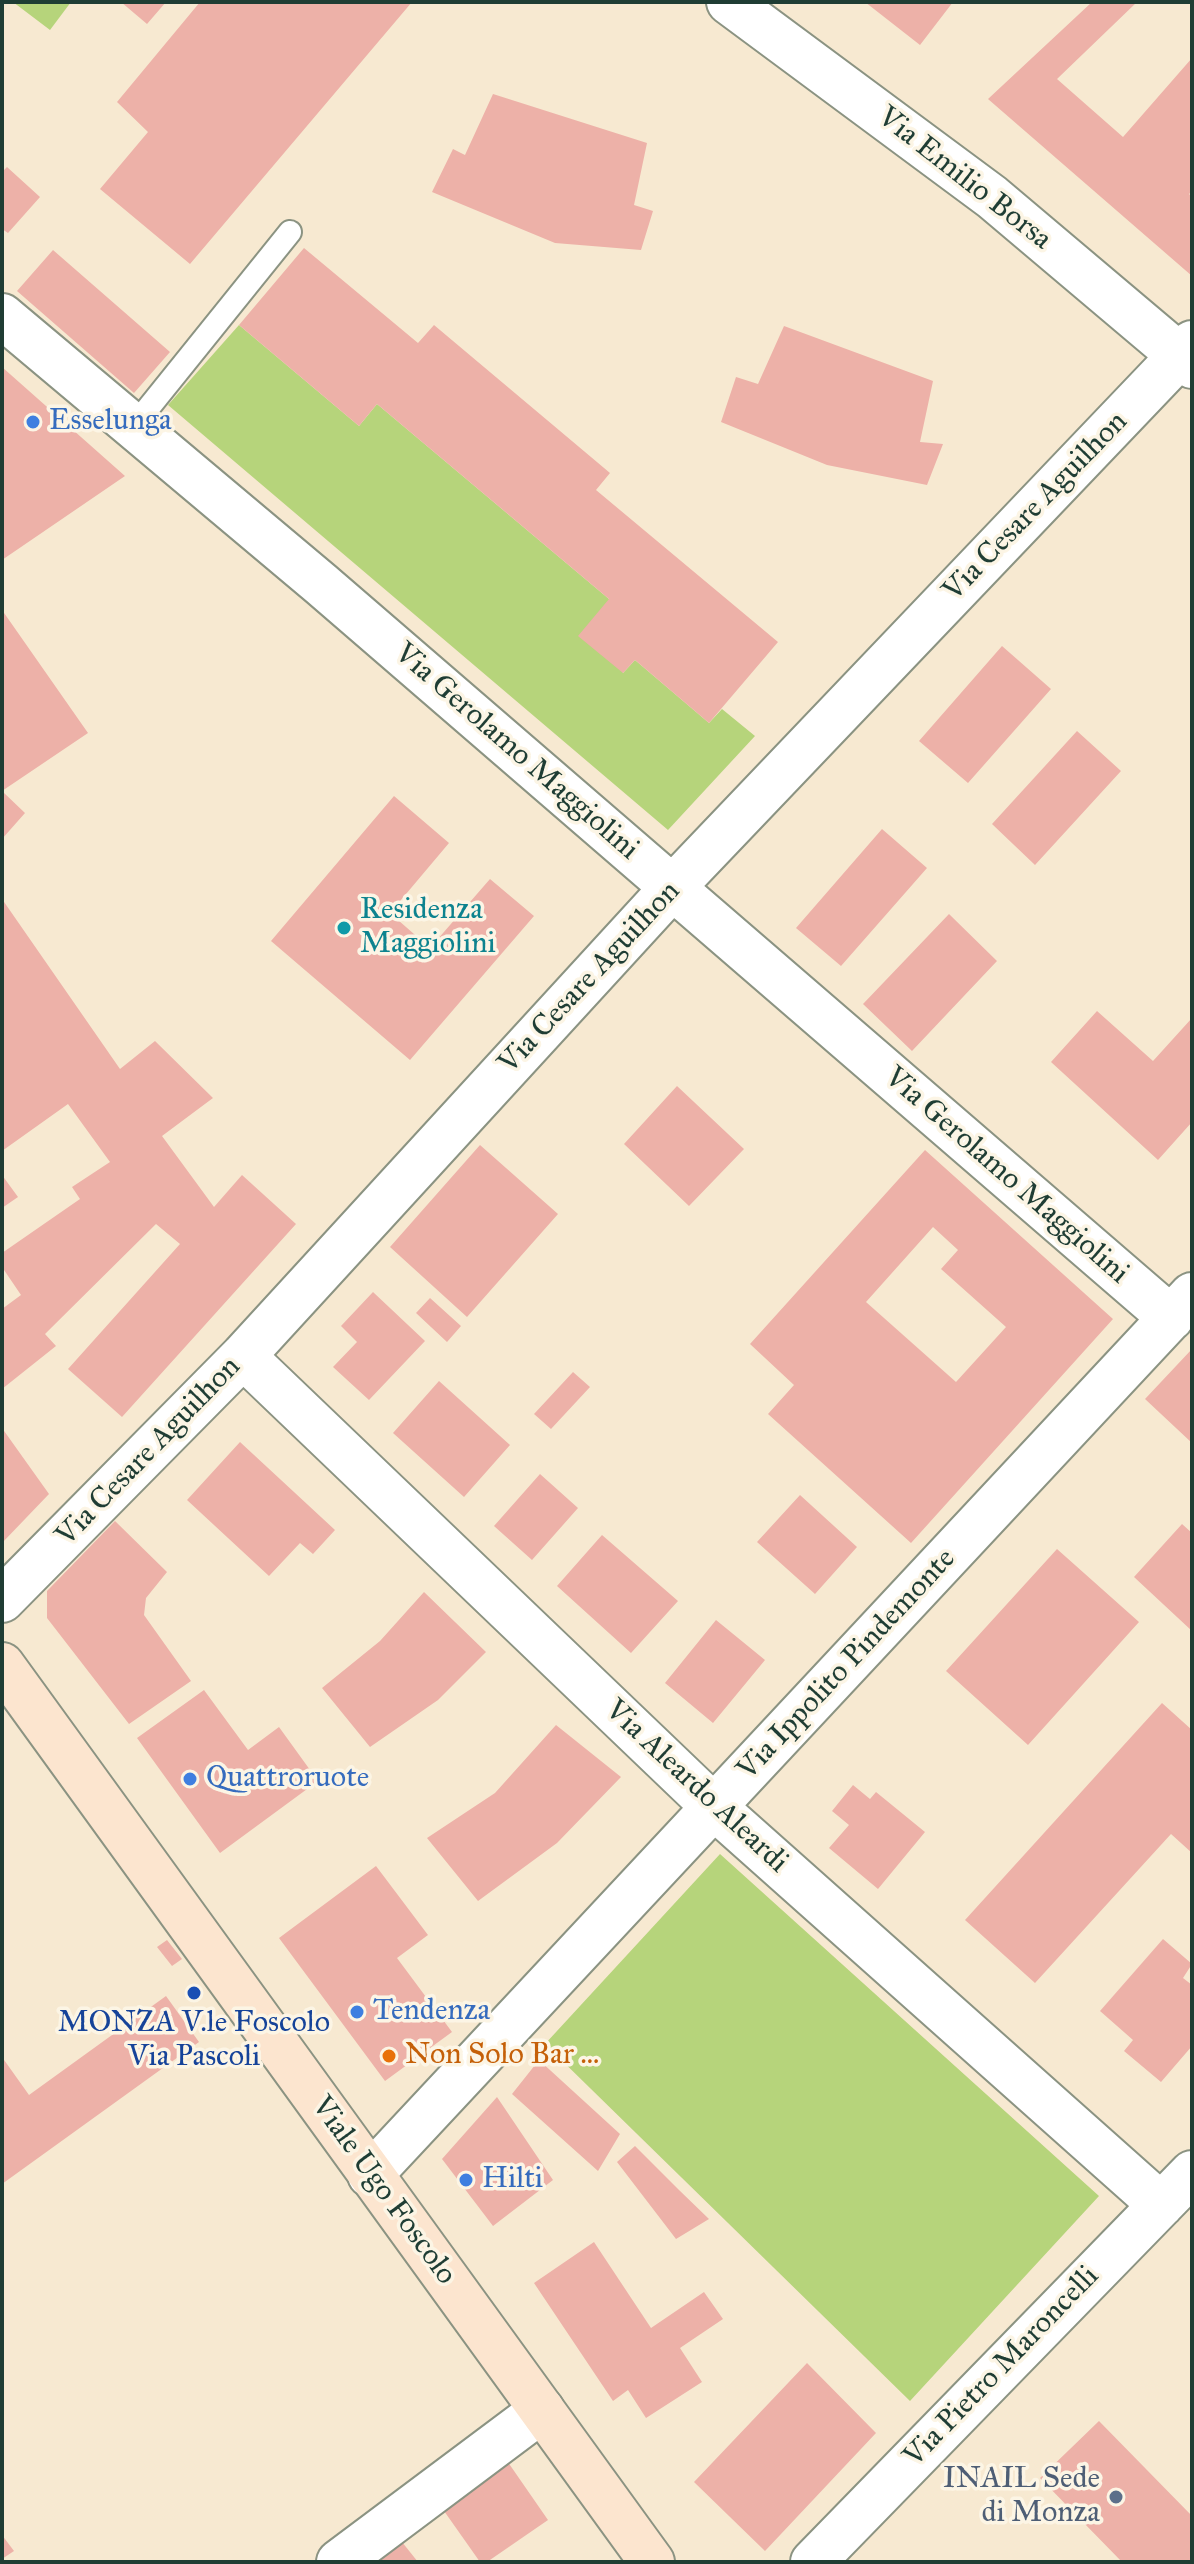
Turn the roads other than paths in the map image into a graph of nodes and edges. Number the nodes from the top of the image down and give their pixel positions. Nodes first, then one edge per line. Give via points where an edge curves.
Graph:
1 (729, 2) edge
2 (290, 232) dead end
3 (2, 316) edge
4 (1188, 355) edge
5 (133, 427) junction
6 (673, 887) junction
7 (1182, 1307) edge
8 (243, 1356) junction
9 (2, 1600) edge
10 (2, 1665) edge
11 (714, 1807) junction
12 (1192, 2173) edge
13 (370, 2175) junction
14 (1161, 2205) junction
15 (542, 2410) junction
16 (339, 2562) edge
17 (652, 2562) edge
18 (813, 2562) edge

1 - 4 street, Via Emilio Borsa via 992,197
2 - 5 lane
3 - 5 street, Via Gerolamo Maggiolini
4 - 6 street, Via Cesare Aguilhon
5 - 6 street, Via Gerolamo Maggiolini
6 - 7 street, Via Gerolamo Maggiolini
6 - 8 street, Via Cesare Aguilhon
7 - 11 street, Via Ippolito Pindemonte
8 - 9 street, Via Cesare Aguilhon
8 - 11 street, Via Aleardo Aleardi
10 - 13 street, Viale Ugo Foscolo
11 - 13 street, Via Ippolito Pindemonte
11 - 14 street, Via Aleardo Aleardi
12 - 14 street, Via Pietro Maroncelli
13 - 15 street, Viale Ugo Foscolo
14 - 18 street, Via Pietro Maroncelli
15 - 16 street
15 - 17 street, Viale Ugo Foscolo

